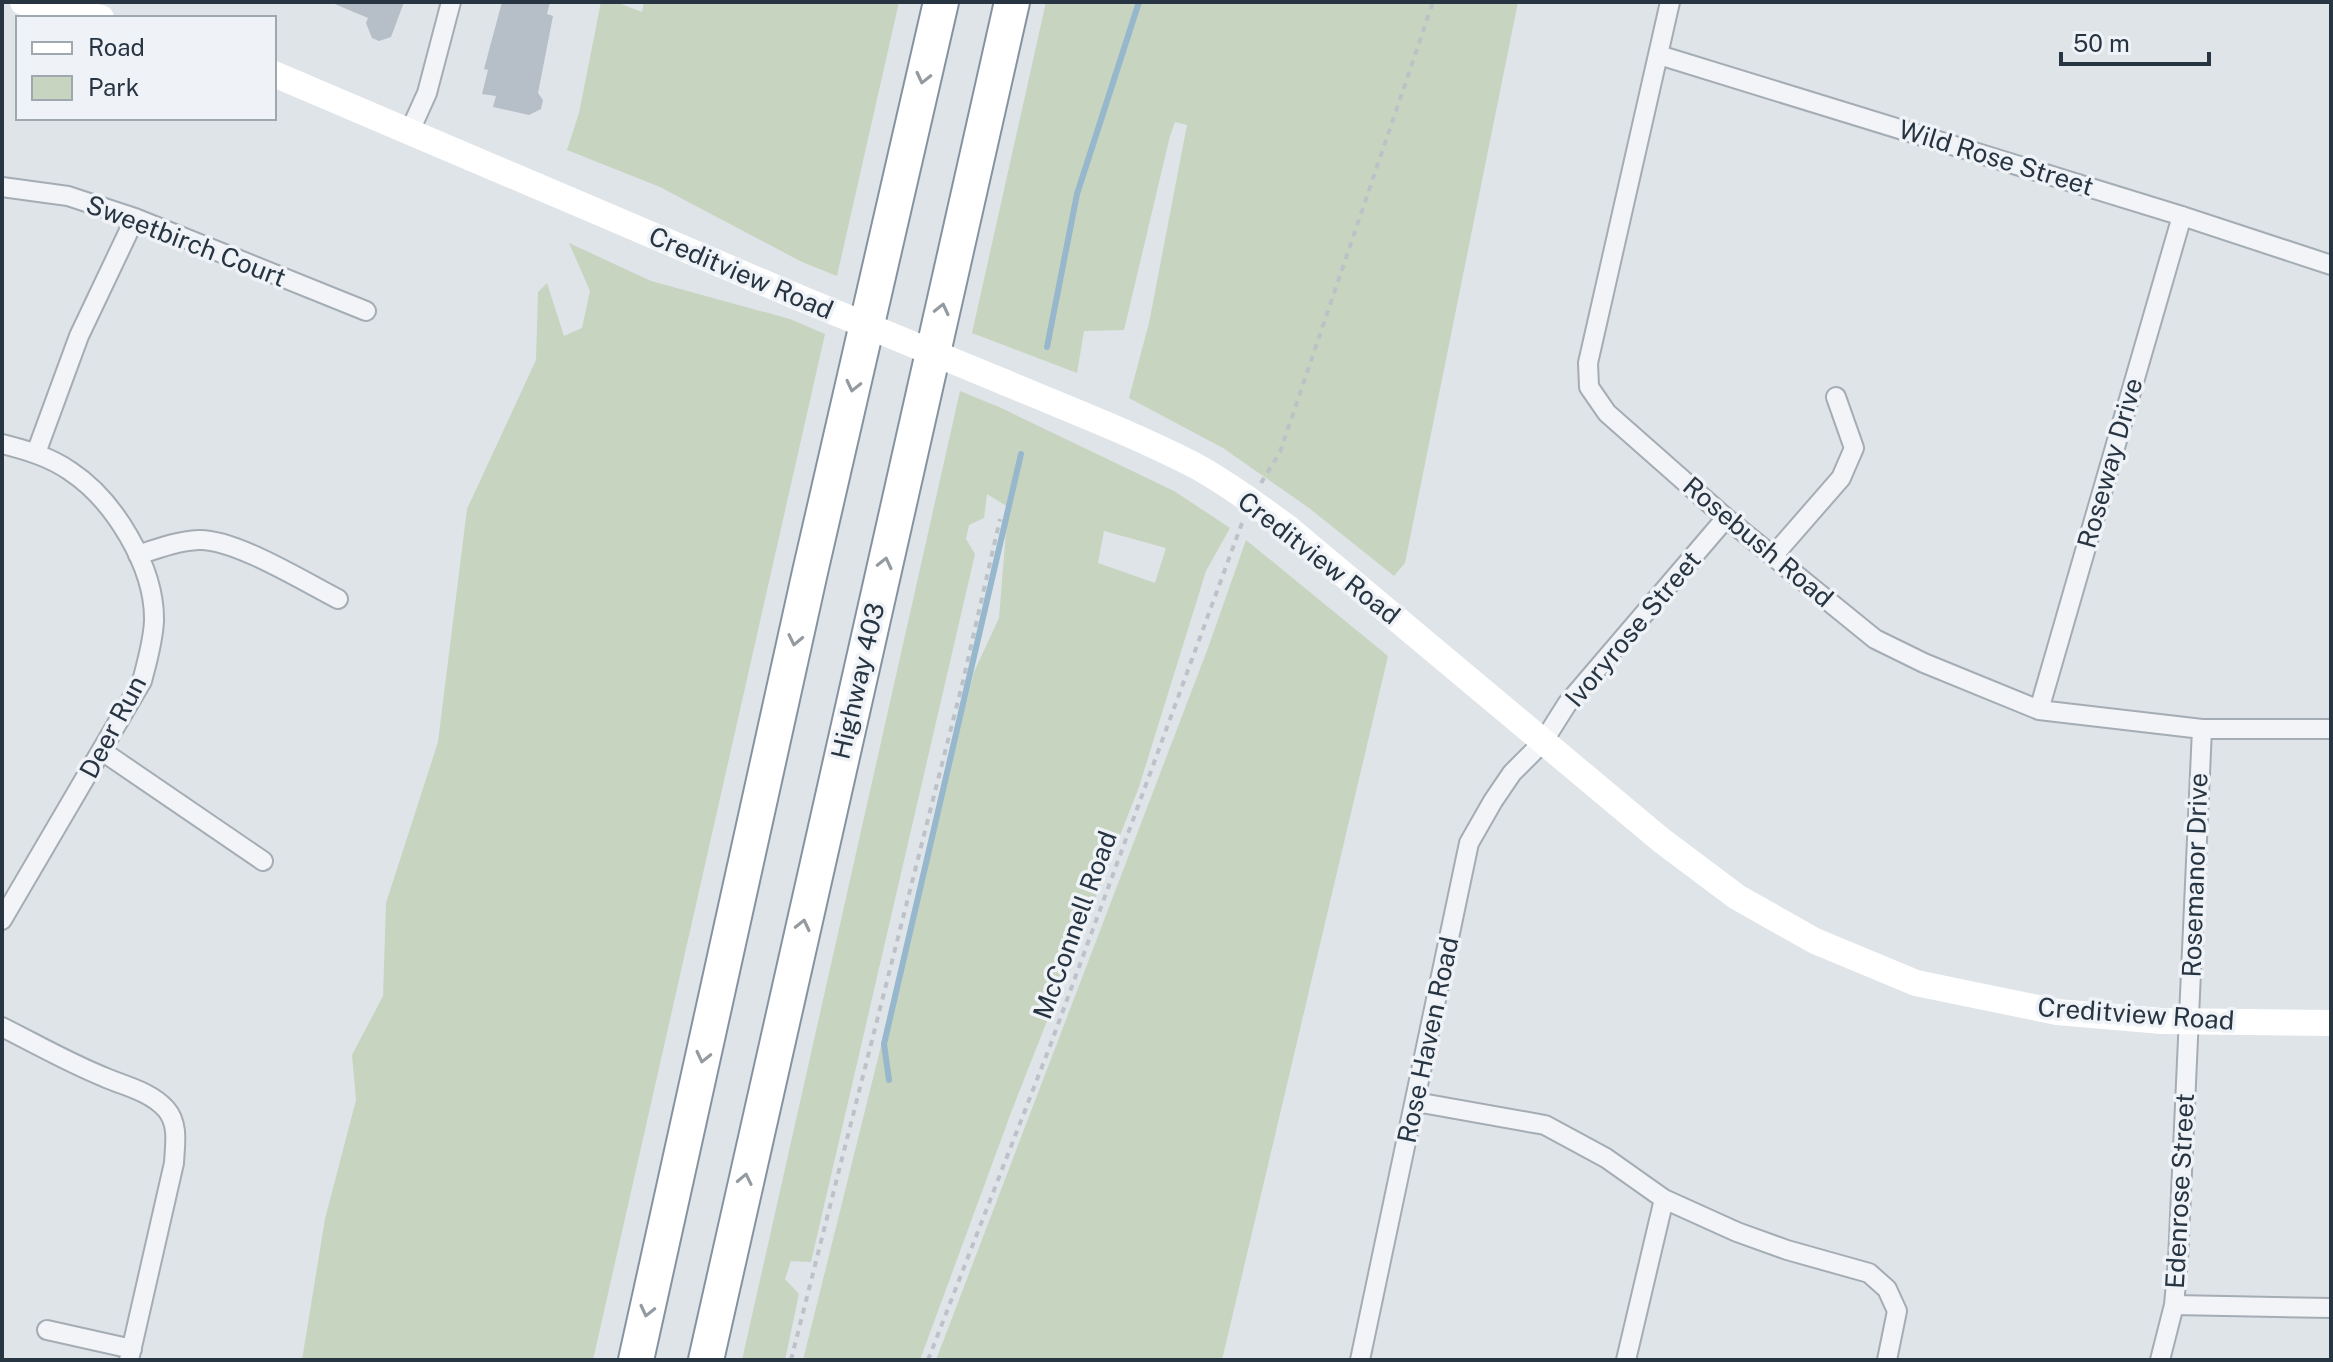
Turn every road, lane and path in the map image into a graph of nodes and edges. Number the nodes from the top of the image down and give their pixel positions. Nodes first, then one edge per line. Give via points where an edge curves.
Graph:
1 (23, 2) edge
2 (451, 2) edge
3 (941, 2) edge
4 (1012, 2) edge
5 (1433, 2) edge
6 (1670, 2) edge
7 (91, 16) edge
8 (1659, 55) junction
9 (276, 75) edge
10 (409, 133) junction
11 (2, 187) edge
12 (2182, 216) junction
13 (135, 218) junction
14 (2331, 265) edge
15 (366, 311) dead end
16 (1836, 397) dead end
17 (2, 444) edge
18 (36, 453) junction
19 (1251, 500) junction
20 (1726, 518) junction
21 (1000, 519) dead end
22 (138, 555) junction
23 (1773, 556) junction
24 (338, 599) dead end
25 (2039, 710) junction
26 (2202, 729) junction
27 (2331, 729) edge
28 (1543, 742) junction
29 (102, 751) junction
30 (263, 861) dead end
31 (2, 920) edge
32 (2189, 1021) junction
33 (2331, 1023) edge
34 (2, 1027) edge
35 (1416, 1102) junction
36 (1664, 1199) junction
37 (2174, 1305) junction
38 (2331, 1308) edge
39 (47, 1330) dead end
40 (130, 1354) edge
41 (636, 1360) edge
42 (706, 1360) edge
43 (791, 1360) edge
44 (928, 1360) edge
45 (1360, 1360) edge
46 (1626, 1360) edge
47 (1887, 1360) edge
48 (2160, 1360) edge

1 - 7 main road
2 - 10 street via 427,93
3 -> 41 highway
42 -> 4 highway, Highway 403
5 - 19 path, McConnell Road via 1280,452
6 - 8 street, Rosebush Road
8 - 12 street, Wild Rose Street
8 - 20 street, Rosebush Road via 1588,363 1589,387 1607,413
9 - 10 main road, Creditview Road
10 - 19 main road, Creditview Road, bridge via 1004,382 1196,467
11 - 13 street, Sweetbirch Court via 68,196
12 - 14 street, Wild Rose Street
12 - 25 street, Roseway Drive
13 - 15 street, Sweetbirch Court
13 - 18 street via 79,336
16 - 23 street via 1854,448 1841,478
17 - 18 street, Deer Run
18 - 22 street, Deer Run via 70,470 105,500
19 - 28 main road, Creditview Road
19 - 44 path, McConnell Road
20 - 23 street, Rosebush Road
20 - 28 street, Ivoryrose Street via 1567,704
21 - 43 path
22 - 24 street via 175,543 229,544
22 - 29 street, Deer Run via 153,600 152,644 142,681
23 - 25 street, Rosebush Road via 1875,639
25 - 26 street, Rosebush Road
26 - 27 street, Rosebush Road
26 - 32 street, Rosemanor Drive
28 - 32 main road, Creditview Road via 1737,897 1815,941 1916,983 2057,1012
28 - 35 street, Rose Haven Road via 1512,773 1469,843
29 - 30 street
29 - 31 street, Deer Run
32 - 33 main road, Creditview Road
32 - 37 street, Edenrose Street
34 - 40 street via 138,1090 166,1109 173,1122 174,1163
35 - 36 street via 1545,1125 1606,1158
35 - 45 street, Rose Haven Road
36 - 46 street
36 - 47 street via 1737,1232 1869,1273 1887,1289 1897,1311
37 - 38 street
37 - 48 street, Edenrose Street
39 - 40 street

